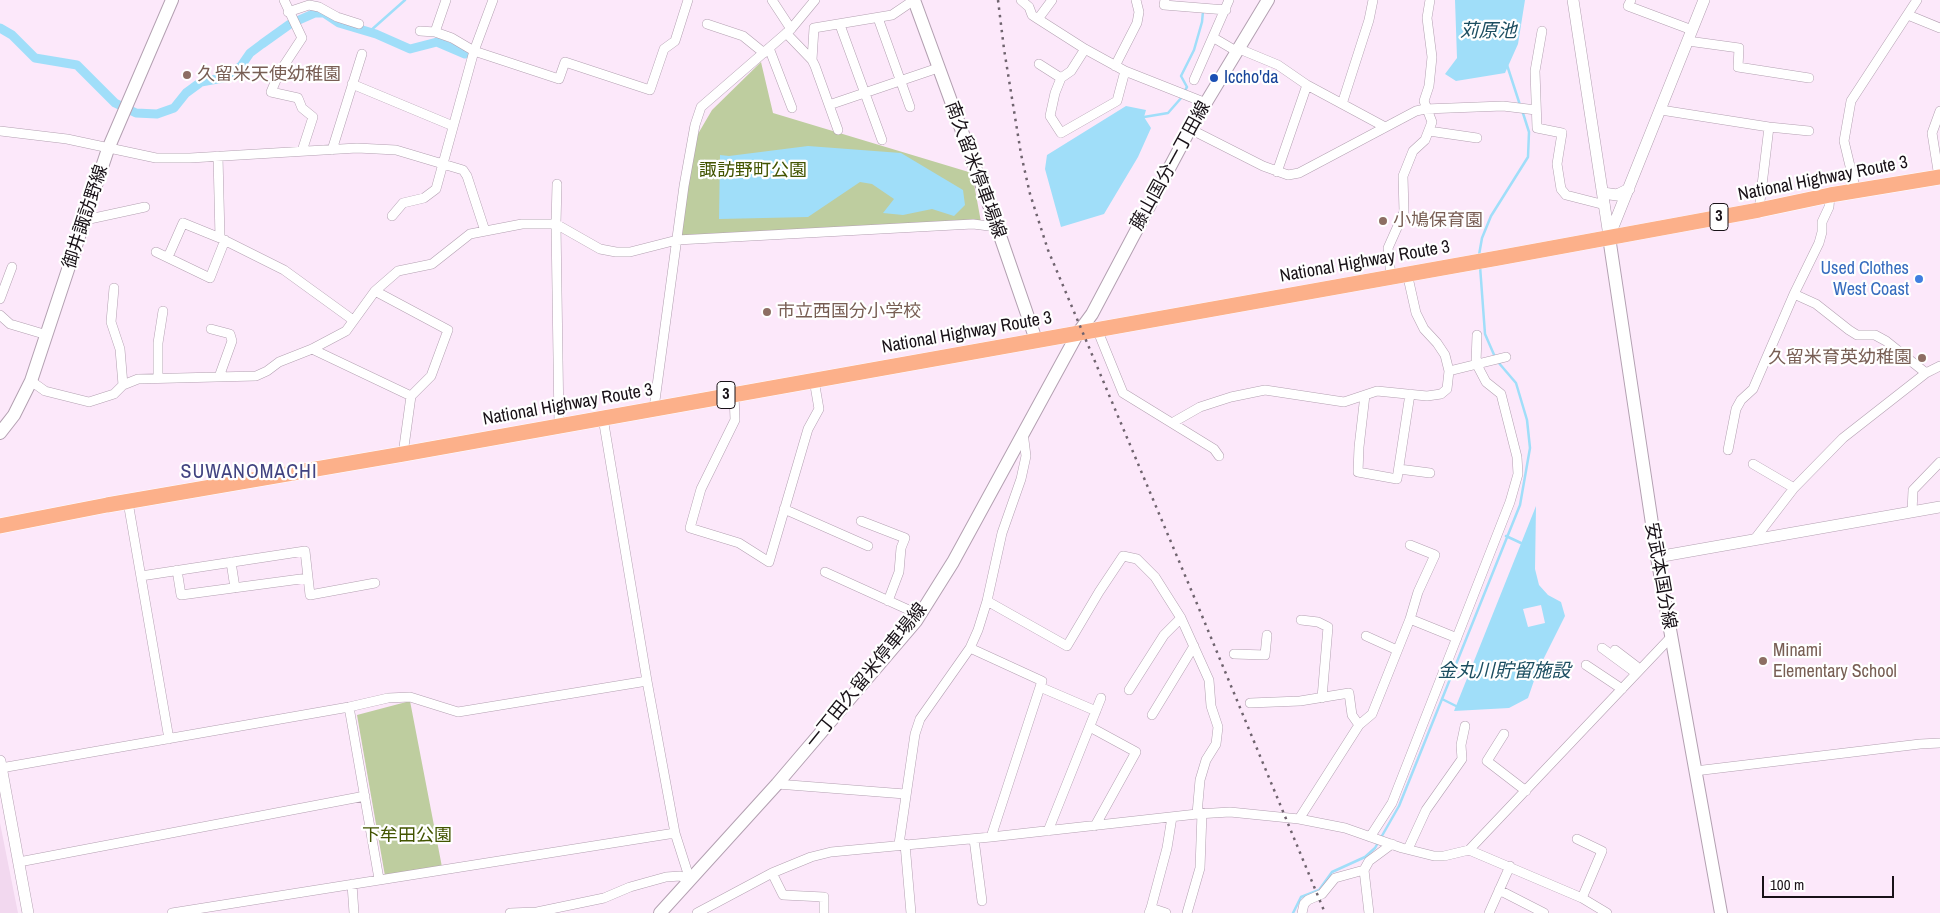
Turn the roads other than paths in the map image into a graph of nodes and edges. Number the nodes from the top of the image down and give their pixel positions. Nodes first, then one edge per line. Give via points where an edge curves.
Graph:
1 (172, 0) edge
2 (284, 0) edge
3 (446, 0) edge
4 (493, 0) edge
5 (688, 0) edge
6 (772, 0) edge
7 (815, 0) edge
8 (914, 0) edge
9 (1021, 0) edge
10 (1052, 0) edge
11 (1136, 0) edge
12 (1165, 0) edge
13 (1230, 0) edge
14 (1268, 0) edge
15 (1373, 0) edge
16 (1430, 0) edge
17 (1573, 0) edge
18 (1631, 0) edge
19 (1704, 0) edge
20 (1918, 0) edge
21 (1201, 4) edge
22 (1226, 10) junction
23 (288, 12) junction
24 (1908, 15) junction
25 (878, 18) junction
26 (1038, 19) junction
27 (358, 24) dead end
28 (707, 24) dead end
29 (840, 25) junction
30 (1940, 28) edge
31 (420, 31) dead end
32 (788, 31) junction
33 (1542, 31) dead end
34 (435, 32) junction
35 (1690, 35) junction
36 (1214, 38) junction
37 (1085, 49) junction
38 (766, 50) junction
39 (1237, 50) junction
40 (474, 51) junction
41 (362, 54) dead end
42 (812, 60) junction
43 (1039, 64) dead end
44 (1115, 66) junction
45 (938, 68) junction
46 (1125, 71) junction
47 (1061, 78) junction
48 (1809, 78) dead end
49 (1194, 80) dead end
50 (900, 81) junction
51 (352, 84) junction
52 (1307, 85) junction
53 (865, 93) junction
54 (1206, 103) junction
55 (1342, 104) junction
56 (829, 105) junction
57 (910, 107) dead end
58 (792, 108) dead end
59 (1425, 109) junction
60 (1536, 110) junction
61 (1661, 110) junction
62 (1940, 111) edge
63 (452, 126) junction
64 (1385, 127) junction
65 (1770, 127) junction
66 (1190, 129) junction
67 (838, 130) dead end
68 (0, 131) edge
69 (1430, 131) junction
70 (1809, 131) dead end
71 (1477, 138) dead end
72 (882, 140) dead end
73 (108, 149) junction
74 (332, 150) junction
75 (302, 151) junction
76 (218, 156) junction
77 (442, 164) junction
78 (1276, 172) junction
79 (1940, 177) edge
80 (557, 184) dead end
81 (1629, 189) junction
82 (1856, 191) junction
83 (1830, 195) junction
84 (1604, 199) junction
85 (145, 208) dead end
86 (1759, 210) junction
87 (392, 216) dead end
88 (85, 220) junction
89 (556, 224) junction
90 (997, 227) junction
91 (485, 231) junction
92 (1610, 237) junction
93 (222, 239) junction
94 (677, 240) junction
95 (156, 252) dead end
96 (168, 257) junction
97 (12, 267) dead end
98 (1407, 273) junction
99 (1391, 276) junction
100 (114, 288) dead end
101 (375, 291) junction
102 (1794, 294) junction
103 (0, 300) edge
104 (163, 311) dead end
105 (0, 315) edge
106 (353, 320) junction
107 (1097, 329) junction
108 (211, 330) dead end
109 (1078, 333) junction
110 (47, 335) junction
111 (1477, 335) dead end
112 (1036, 340) junction
113 (312, 349) junction
114 (1506, 356) dead end
115 (1476, 364) junction
116 (1940, 366) edge
117 (1449, 371) junction
118 (1926, 373) junction
119 (158, 377) junction
120 (220, 377) junction
121 (814, 380) junction
122 (31, 381) junction
123 (123, 384) junction
124 (734, 394) junction
125 (1410, 394) junction
126 (1365, 395) junction
127 (411, 396) junction
128 (654, 408) junction
129 (603, 418) junction
130 (1172, 423) junction
131 (559, 425) junction
132 (1023, 432) junction
133 (0, 433) edge
134 (1728, 450) dead end
135 (403, 454) junction
136 (1219, 456) dead end
137 (1940, 462) edge
138 (1753, 464) dead end
139 (1399, 469) junction
140 (1430, 473) dead end
141 (1794, 488) junction
142 (128, 502) junction
143 (1940, 507) edge
144 (784, 509) junction
145 (1912, 512) junction
146 (861, 521) dead end
147 (0, 526) edge
148 (1754, 540) junction
149 (1410, 545) dead end
150 (868, 546) dead end
151 (1657, 557) junction
152 (231, 562) junction
153 (177, 570) junction
154 (825, 572) dead end
155 (141, 576) junction
156 (308, 578) junction
157 (375, 583) dead end
158 (235, 588) junction
159 (888, 601) junction
160 (987, 602) junction
161 (920, 615) junction
162 (1181, 618) junction
163 (1410, 619) junction
164 (1301, 620) dead end
165 (1267, 635) dead end
166 (1366, 636) dead end
167 (1671, 637) junction
168 (1457, 638) junction
169 (1194, 646) junction
170 (970, 648) junction
171 (1602, 648) dead end
172 (1397, 650) junction
173 (1615, 650) dead end
174 (1234, 654) dead end
175 (1586, 664) dead end
176 (1638, 671) junction
177 (647, 681) junction
178 (1040, 687) junction
179 (1622, 689) junction
180 (1129, 690) dead end
181 (1101, 698) dead end
182 (1322, 698) junction
183 (1250, 703) dead end
184 (349, 708) junction
185 (1096, 711) junction
186 (1152, 715) dead end
187 (1359, 725) junction
188 (1465, 726) dead end
189 (1090, 727) junction
190 (1504, 734) dead end
191 (170, 738) junction
192 (1940, 743) edge
193 (1, 765) edge
194 (1695, 771) junction
195 (777, 784) junction
196 (1526, 791) junction
197 (905, 794) junction
198 (365, 796) junction
199 (1200, 814) junction
200 (1172, 817) junction
201 (1298, 819) junction
202 (1095, 826) junction
203 (1048, 831) junction
204 (675, 833) junction
205 (991, 837) junction
206 (1370, 837) junction
207 (974, 838) junction
208 (1577, 839) dead end
209 (902, 844) junction
210 (1392, 844) junction
211 (1408, 850) junction
212 (1470, 850) junction
213 (19, 862) junction
214 (1510, 866) junction
215 (1364, 870) junction
216 (772, 873) junction
217 (380, 880) junction
218 (690, 880) junction
219 (352, 884) junction
220 (1499, 890) junction
221 (1582, 898) junction
222 (982, 901) dead end
223 (1150, 911) edge
224 (28, 913) edge
225 (172, 913) edge
226 (354, 913) edge
227 (510, 913) edge
228 (660, 913) edge
229 (697, 913) edge
230 (824, 913) edge
231 (911, 913) edge
232 (1166, 913) edge
233 (1187, 913) edge
234 (1302, 913) edge
235 (1369, 913) edge
236 (1489, 913) edge
237 (1544, 913) edge
238 (1607, 913) edge
239 (1721, 913) edge

1 - 73 main road, 御井諏訪野線
2 - 23 street
3 - 34 street
4 - 40 street
5 - 40 street via 674,41 664,49 650,90 566,62 559,79
6 - 32 street
7 - 32 street
8 - 25 street via 892,15
8 - 45 main road, 南久留米停車場線
9 - 26 street
10 - 26 street
11 - 44 street via 1137,23
12 - 21 street via 1164,5
13 - 22 street
14 - 39 main road, 藤山国分一丁田線
15 - 55 street
16 - 59 street via 1427,18 1432,56
17 - 84 street
18 - 35 street via 1628,6
19 - 35 street
20 - 24 street
21 - 22 street
22 - 36 street
23 - 27 street via 309,5
23 - 75 street via 302,38 279,73 271,92 298,98 302,108 313,117
24 - 30 street
24 - 82 street via 1851,101 1844,141
25 - 29 street
25 - 50 street
26 - 37 street
28 - 38 street via 743,36
29 - 42 street via 814,28
29 - 53 street
31 - 34 street
32 - 38 street
32 - 42 street
33 - 60 street via 1535,71
34 - 40 street
35 - 48 street via 1739,48 1738,67
35 - 61 street
36 - 39 street
36 - 49 street
37 - 44 street
37 - 47 street via 1071,71
38 - 58 street
38 - 94 street via 701,107 689,154
39 - 52 street via 1278,65
39 - 54 main road, 藤山国分一丁田線
40 - 63 street
41 - 51 street
42 - 56 street
43 - 47 street
44 - 46 street
45 - 50 street
45 - 90 main road, 南久留米停車場線
46 - 47 street via 1117,100 1061,133 1050,116
46 - 54 street
50 - 53 street
50 - 57 street
51 - 63 street
51 - 74 street
52 - 55 street
52 - 78 street
53 - 56 street
53 - 72 street
54 - 66 main road, 藤山国分一丁田線
55 - 64 street
56 - 67 street
59 - 60 street via 1502,106
59 - 64 street
59 - 69 street via 1432,122
60 - 84 street via 1537,128 1562,132 1557,164 1561,189 1566,195
61 - 65 street
61 - 81 street
62 - 79 street via 1932,133
63 - 77 street
64 - 78 street via 1299,173
65 - 70 street
65 - 86 street
66 - 78 street
66 - 109 main road, 藤山国分一丁田線 via 1092,314
68 - 73 street via 67,139
69 - 71 street
69 - 99 street via 1413,151 1404,176 1404,212 1388,248
73 - 76 street via 156,158
73 - 88 main road, 御井諏訪野線
74 - 75 street
74 - 77 street via 396,150
75 - 76 street
76 - 93 street
77 - 87 street via 436,189 424,198 403,203
77 - 91 street via 463,170 467,176
79 - 82 highway, National Highway Route 3 / 3
80 - 89 street
81 - 84 street
81 - 92 street
82 - 83 highway, National Highway Route 3 / 3
83 - 86 highway, National Highway Route 3 / 3
83 - 102 street via 1819,243
84 - 92 street
85 - 88 street
86 - 92 highway, National Highway Route 3 / 3
88 - 110 main road, 御井諏訪野線
89 - 91 street via 522,224
89 - 94 street via 600,249 616,252 630,252
89 - 131 street
90 - 94 street via 973,224
90 - 112 main road, 南久留米停車場線
91 - 101 street via 470,234 432,264 398,271
92 - 98 highway, National Highway Route 3 / 3
92 - 151 main road, 安武本国分線
93 - 96 street via 183,223
93 - 96 street via 210,278
93 - 106 street via 284,270
94 - 128 street
95 - 96 street
97 - 103 street
98 - 99 highway, National Highway Route 3 / 3
98 - 117 street via 1416,313 1424,329 1445,355
99 - 107 highway, National Highway Route 3 / 3
100 - 123 street via 111,322 120,349
101 - 106 street
101 - 127 street via 448,330 430,376
102 - 118 street via 1816,304 1857,335 1875,335 1886,341
102 - 134 street via 1753,389 1736,409
104 - 119 street via 158,343
105 - 110 street via 10,324
106 - 113 street via 346,331
107 - 109 highway, National Highway Route 3 / 3
107 - 130 street via 1123,394
108 - 120 street via 230,334 232,341
109 - 112 highway, National Highway Route 3 / 3
109 - 132 main road, 一丁田久留米停車場線
110 - 122 main road, 御井諏訪野線
111 - 115 street
112 - 121 highway, National Highway Route 3 / 3
113 - 120 street via 279,362 256,376
113 - 127 street
114 - 115 street
115 - 117 street
115 - 168 street via 1486,382 1502,394 1518,474
116 - 118 street
117 - 125 street via 1447,389 1441,394
118 - 141 street via 1843,438
119 - 120 street
119 - 123 street
121 - 124 highway, National Highway Route 3 / 3
121 - 144 street via 819,409 808,429
122 - 123 street via 46,391 88,402 114,394
122 - 133 main road, 御井諏訪野線 via 14,415
124 - 128 highway, National Highway Route 3 / 3
124 - 144 street via 735,420 701,489 690,528 739,543 769,562
125 - 126 street via 1377,391
125 - 139 street
126 - 130 street via 1344,402 1265,390 1200,407
126 - 139 street via 1358,472 1397,479
127 - 135 street
128 - 129 highway, National Highway Route 3 / 3
129 - 131 highway, National Highway Route 3 / 3
129 - 177 street
130 - 136 street via 1214,449
131 - 135 highway, National Highway Route 3 / 3
132 - 160 street via 1026,456 1002,533
132 - 161 main road, 一丁田久留米停車場線 via 953,562
135 - 142 highway, National Highway Route 3 / 3
137 - 145 street via 1913,490
138 - 141 street
139 - 140 street
141 - 148 street
142 - 147 highway, National Highway Route 3 / 3
142 - 155 street
143 - 145 street
144 - 150 street
145 - 148 street
146 - 159 street via 905,538 899,572
148 - 151 street
149 - 163 street via 1435,555
151 - 167 main road, 安武本国分線
152 - 153 street
152 - 156 street via 305,551
152 - 158 street
153 - 155 street
153 - 158 street via 181,596
154 - 159 street
155 - 191 street
156 - 157 street via 310,595
156 - 158 street
159 - 161 street
160 - 162 street via 1067,646 1123,556 1137,559 1155,577
160 - 170 street
161 - 195 main road, 一丁田久留米停車場線
162 - 169 street
162 - 180 street via 1164,635
163 - 168 street
163 - 172 street
164 - 182 street via 1328,627
165 - 174 street via 1265,656
166 - 172 street
167 - 176 street
167 - 194 main road, 安武本国分線
168 - 206 street via 1392,803
169 - 186 street
169 - 199 street via 1209,680 1211,706 1218,727 1216,744 1206,760 1200,780
170 - 178 street via 1042,681
170 - 197 street via 920,719
171 - 176 street
172 - 187 street via 1372,714
173 - 176 street
175 - 179 street
176 - 179 street
177 - 184 street via 458,712 410,697 388,698
177 - 204 street
178 - 185 street
178 - 205 street
179 - 196 street
181 - 185 street
182 - 183 street
182 - 187 street via 1349,693 1352,715
184 - 191 street
184 - 198 street
185 - 189 street
187 - 201 street
188 - 211 street via 1460,745 1462,759 1426,810
189 - 202 street via 1136,752
189 - 203 street
190 - 196 street via 1487,761
191 - 193 street
192 - 194 street
193 - 213 street
194 - 239 main road, 安武本国分線
195 - 197 street
195 - 218 main road, 一丁田久留米停車場線
196 - 212 street
197 - 209 street
198 - 213 street
198 - 217 street
199 - 200 street
199 - 201 street via 1230,812
199 - 233 street via 1200,868
200 - 202 street
200 - 223 street
201 - 206 street via 1345,828
202 - 203 street
203 - 205 street
204 - 217 street
204 - 218 street
205 - 207 street
206 - 210 street
207 - 209 street
207 - 222 street
208 - 221 street via 1602,851
209 - 216 street via 831,852
209 - 231 street
210 - 211 street
210 - 215 street via 1369,861
211 - 212 street via 1444,856
212 - 214 street
213 - 224 street
214 - 220 street
214 - 221 street
215 - 234 street via 1334,878 1322,894 1304,904
215 - 235 street
216 - 229 street
216 - 230 street via 783,895 824,897
217 - 219 street
218 - 227 street via 680,876 666,877 604,898 537,912
218 - 228 main road, 一丁田久留米停車場線
219 - 225 street
219 - 226 street
220 - 236 street
220 - 237 street
221 - 238 street
223 - 232 street

